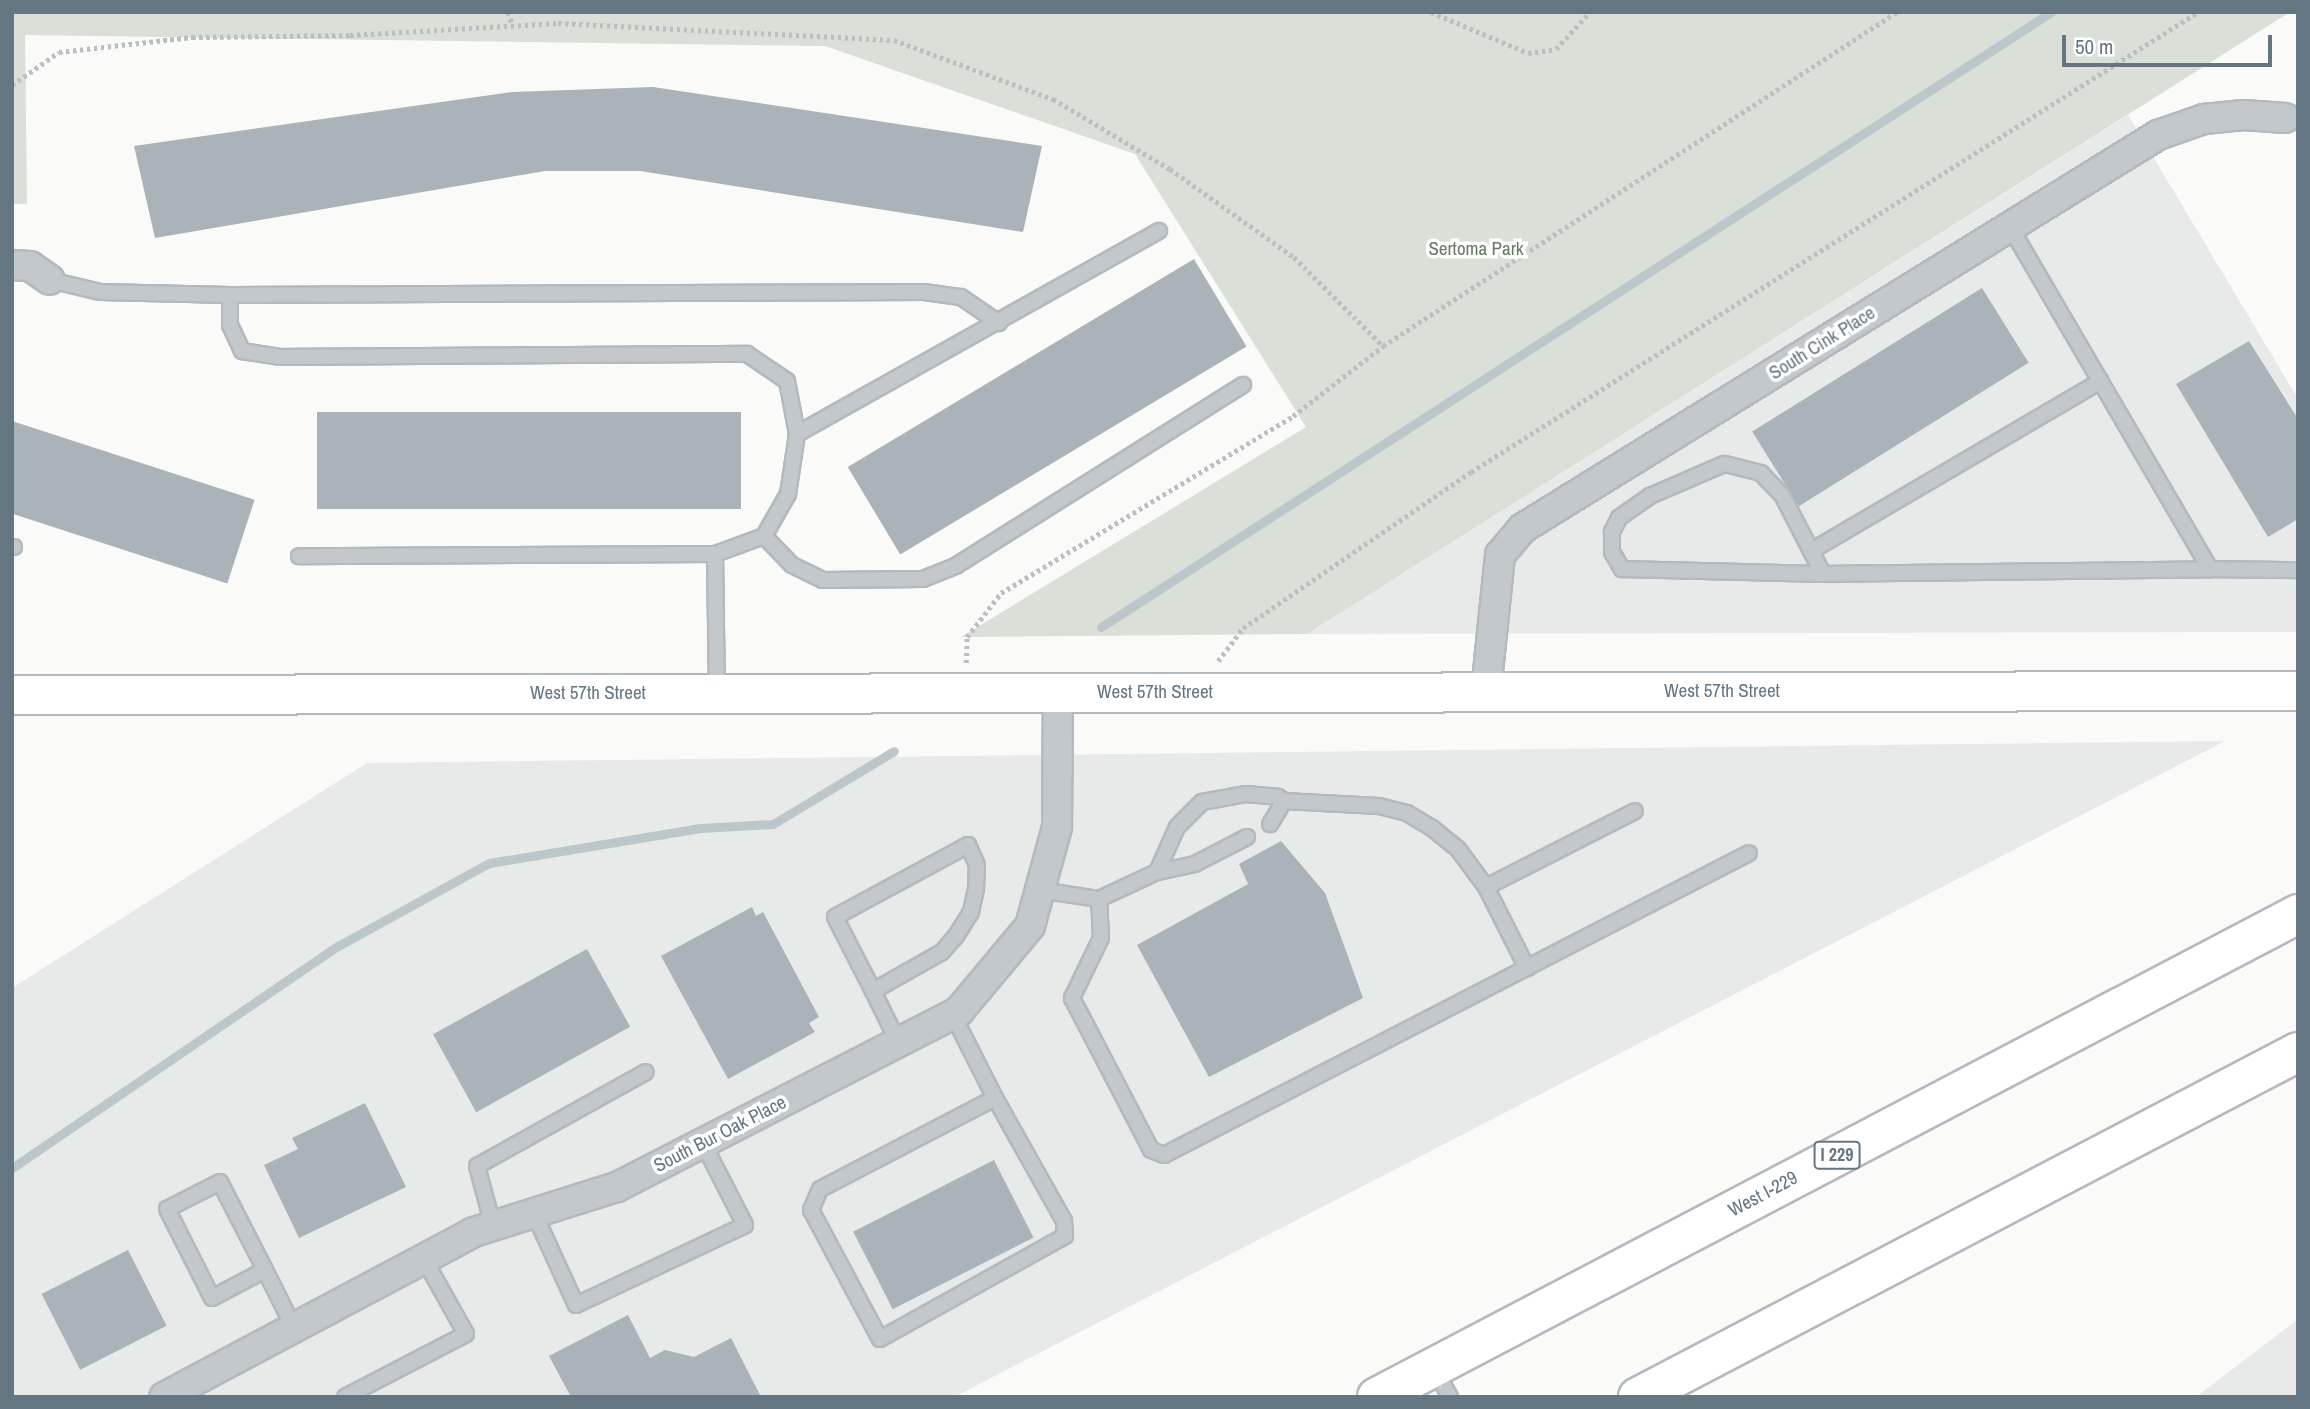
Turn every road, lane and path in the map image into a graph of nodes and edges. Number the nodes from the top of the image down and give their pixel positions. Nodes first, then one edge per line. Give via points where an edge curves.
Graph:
1 (508, 12) edge
2 (1431, 12) edge
3 (1590, 12) edge
4 (1897, 12) edge
5 (2198, 12) edge
6 (513, 26) junction
7 (12, 85) edge
8 (2291, 122) edge
9 (2010, 227) junction
10 (1159, 231) dead end
11 (12, 265) edge
12 (50, 280) joint
13 (230, 295) junction
14 (999, 323) junction
15 (1383, 346) junction
16 (2101, 381) junction
17 (1243, 385) dead end
18 (797, 434) junction
19 (764, 536) junction
20 (1811, 551) junction
21 (715, 554) junction
22 (299, 556) dead end
23 (2210, 569) junction
24 (2298, 570) edge
25 (1823, 574) junction
26 (1209, 691) junction
27 (1486, 691) junction
28 (2298, 691) edge
29 (966, 692) junction
30 (1058, 692) junction
31 (717, 693) junction
32 (12, 695) edge
33 (1284, 800) junction
34 (1635, 811) dead end
35 (1269, 824) dead end
36 (1247, 836) dead end
37 (1749, 853) dead end
38 (1157, 872) junction
39 (1486, 887) junction
40 (1040, 890) junction
41 (1099, 899) junction
42 (2298, 914) edge
43 (1527, 968) junction
44 (873, 991) junction
45 (953, 1015) junction
46 (898, 1042) junction
47 (2298, 1052) edge
48 (646, 1072) dead end
49 (995, 1098) junction
50 (703, 1143) junction
51 (534, 1213) junction
52 (493, 1226) junction
53 (424, 1259) junction
54 (265, 1270) junction
55 (294, 1328) junction
56 (1441, 1382) edge
57 (164, 1397) edge
58 (345, 1397) edge
59 (1377, 1397) edge
60 (1638, 1397) edge

1 - 6 path
2 - 3 path via 1528,53 1556,49
4 - 15 path
5 - 26 path via 1471,472 1242,628 1226,645
6 - 7 path via 351,36 192,37 59,52
6 - 15 path via 558,23 894,40 1053,99 1170,169 1294,257
8 - 9 street, South Cink Place via 2244,115 2204,119 2158,135
9 - 16 lane
9 - 27 street, South Cink Place via 1507,541 1493,587
10 - 14 lane
11 - 12 street via 30,266
12 - 13 lane via 100,292
13 - 14 lane via 924,292 961,297
13 - 18 lane via 230,325 242,351 280,357 747,354 787,381
14 - 18 lane
15 - 29 path via 1293,416 1001,593 967,636
16 - 20 lane
16 - 23 lane
17 - 19 lane via 957,565 923,579 823,580 792,565
18 - 19 lane via 788,494
19 - 21 lane
20 - 25 lane
20 - 25 lane via 1782,495 1761,473 1724,464 1650,496 1619,518 1612,532 1612,552 1622,569
21 - 22 lane
21 - 31 lane
23 - 24 lane
23 - 25 lane
26 - 27 main road, West 57th Street
26 - 30 main road, West 57th Street
27 - 28 main road, West 57th Street
29 - 30 main road, West 57th Street
29 - 31 main road, West 57th Street
30 - 40 street, South Bur Oak Place via 1057,827
31 - 32 main road, West 57th Street
33 - 35 lane
33 - 38 lane via 1246,794 1202,802 1177,827
33 - 39 lane via 1349,802 1407,813 1458,849
34 - 39 lane
36 - 38 lane via 1195,864
37 - 43 lane
38 - 41 lane
39 - 43 lane
40 - 41 lane
40 - 45 street, South Bur Oak Place via 1030,926
41 - 43 lane via 1101,938 1072,998 1157,1155
42 - 56 main road, West I-229 / I 229
44 - 44 lane via 835,917 968,845 976,865 976,889 971,912 956,936 942,952
44 - 46 lane
45 - 46 street, South Bur Oak Place
45 - 49 lane
46 - 50 street, South Bur Oak Place
47 - 60 main road
48 - 52 lane via 477,1166
49 - 49 lane via 1063,1221 1065,1236 880,1339 810,1210 820,1189
50 - 51 street, South Bur Oak Place via 617,1187
50 - 51 lane via 745,1225 576,1305
51 - 52 street, South Bur Oak Place
52 - 53 street, South Bur Oak Place
53 - 55 street, South Bur Oak Place
53 - 58 lane via 466,1334
54 - 54 lane via 220,1182 167,1209 212,1298
54 - 55 lane
55 - 57 street, South Bur Oak Place
56 - 59 main road, West I-229 / I 229

